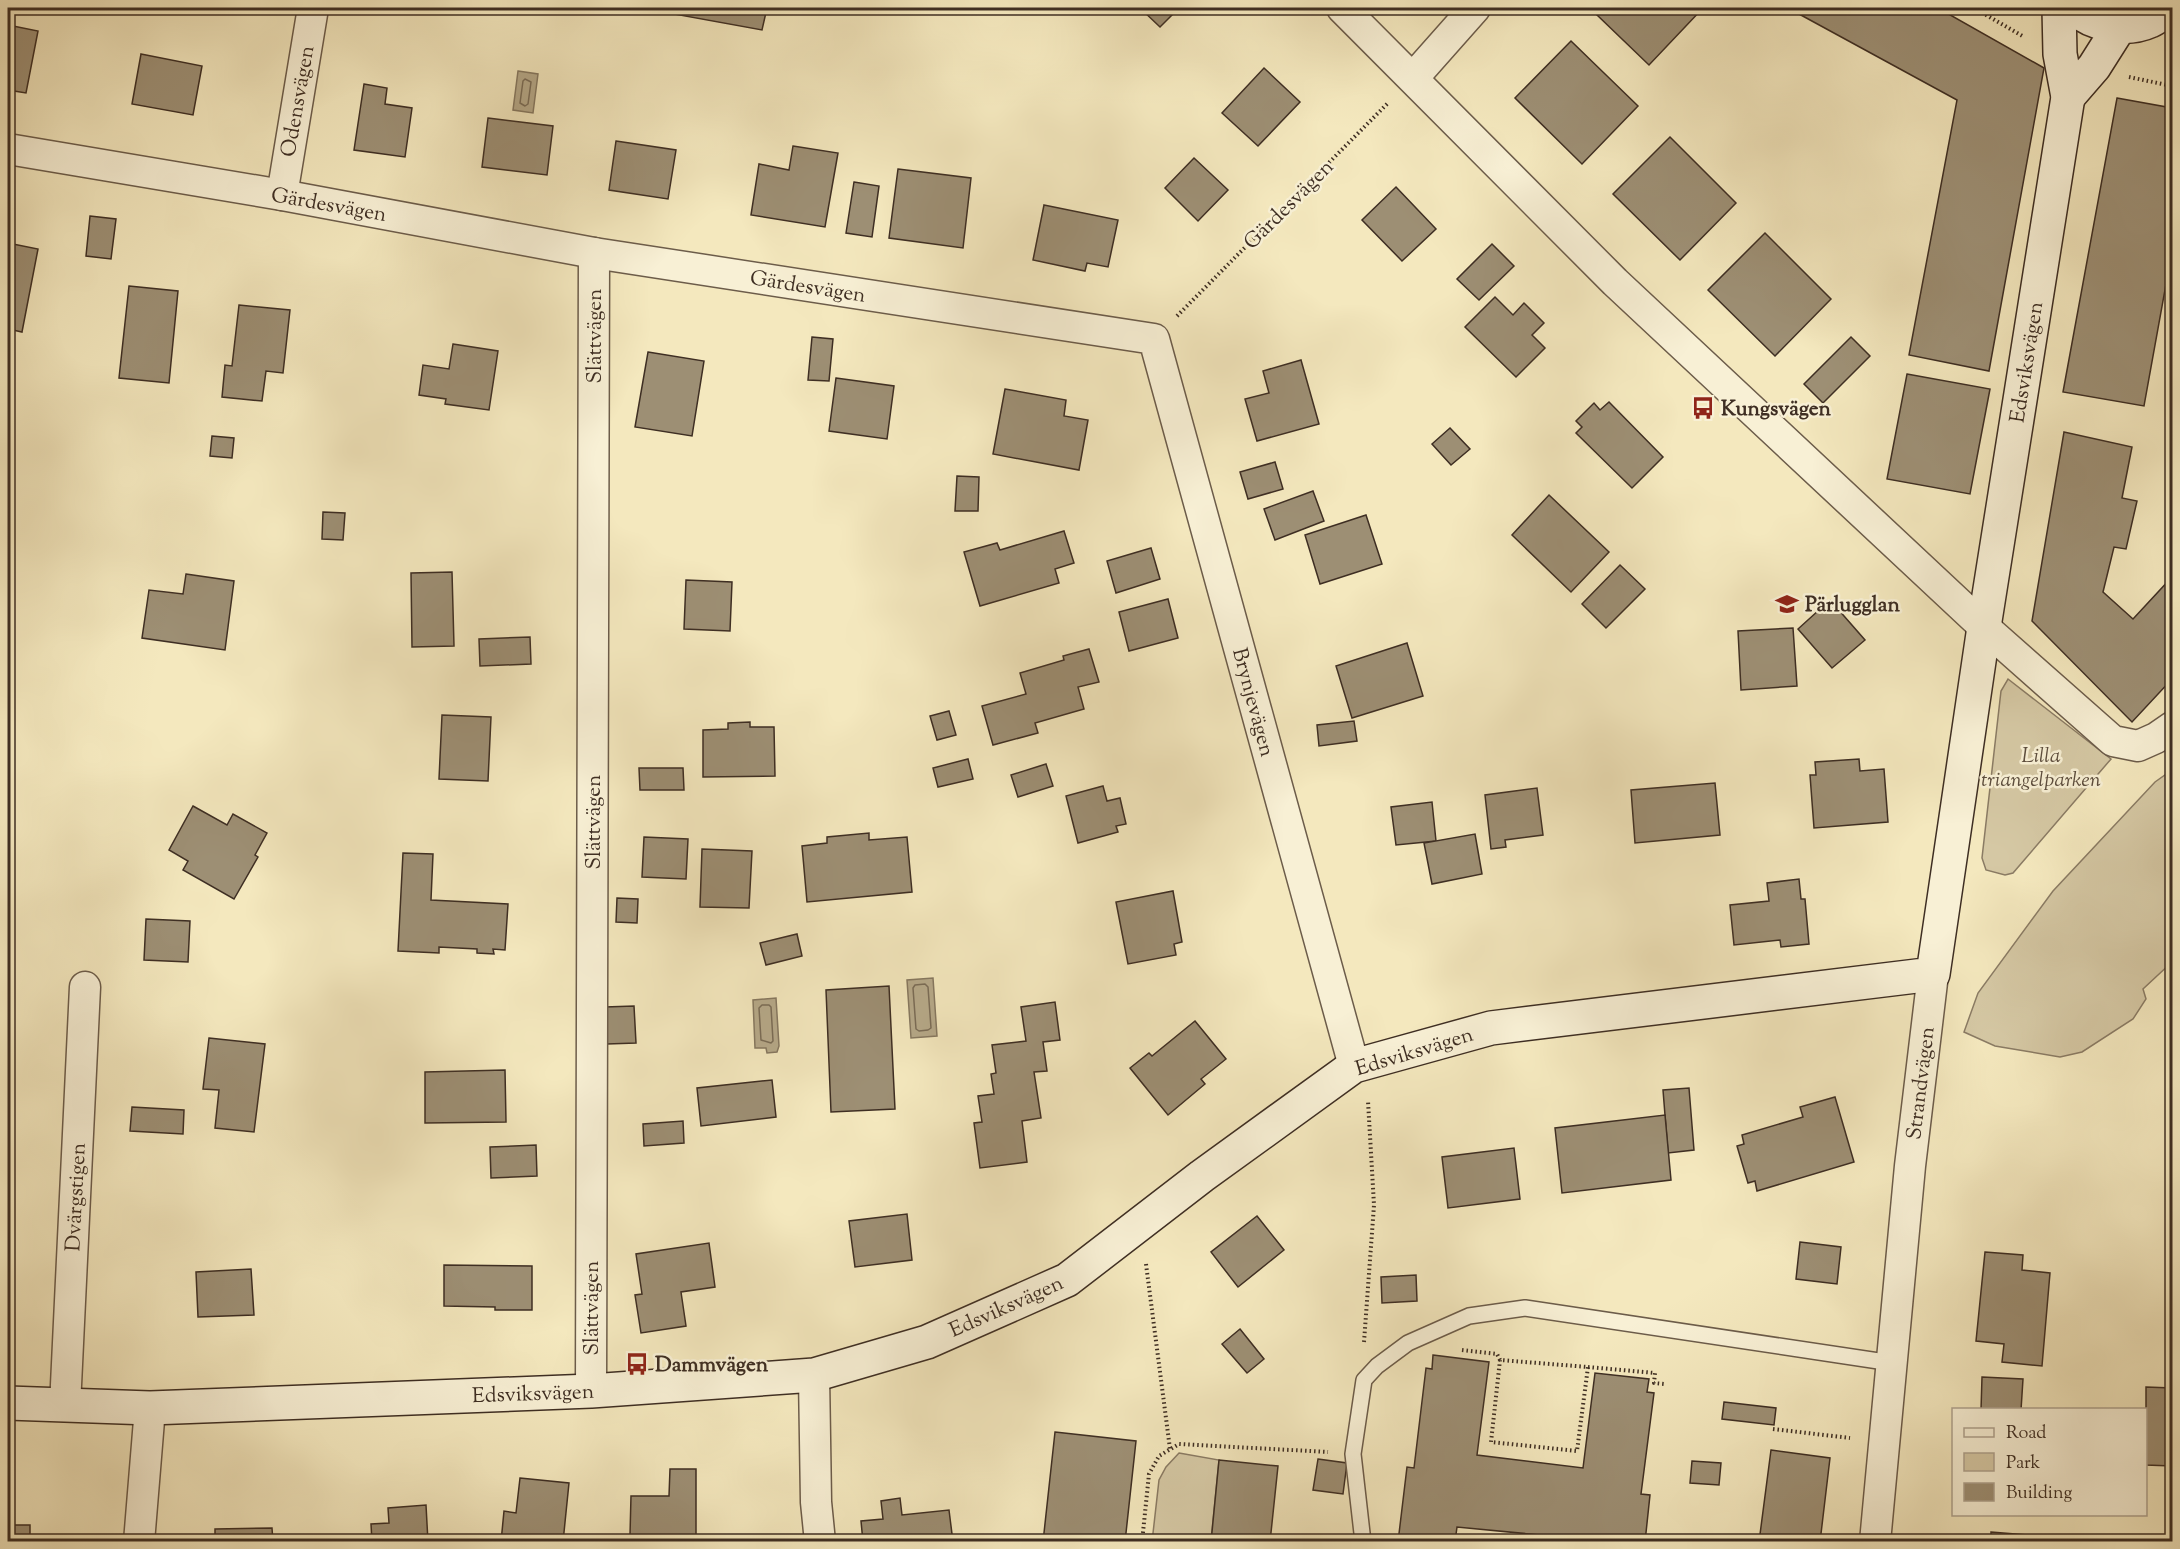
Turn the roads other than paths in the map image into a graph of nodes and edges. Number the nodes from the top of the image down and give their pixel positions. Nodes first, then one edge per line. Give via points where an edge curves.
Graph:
1 (313, 8) edge
2 (1342, 8) edge
3 (1476, 8) edge
4 (2059, 8) edge
5 (2074, 8) edge
6 (2153, 22) edge
7 (1413, 78) junction
8 (2068, 97) junction
9 (8, 149) edge
10 (282, 195) junction
11 (594, 253) junction
12 (1154, 339) joint
13 (1984, 627) junction
14 (2164, 733) edge
15 (1933, 974) junction
16 (85, 987) dead end
17 (1361, 1079) junction
18 (1892, 1363) junction
19 (814, 1375) junction
20 (591, 1391) junction
21 (8, 1404) edge
22 (65, 1406) junction
23 (150, 1408) junction
24 (139, 1542) edge
25 (819, 1542) edge
26 (1363, 1542) edge
27 (1875, 1542) edge

1 - 10 street, Odensvägen
2 - 7 street
3 - 7 street
4 - 8 street, Edsviksvägen via 2060,54
5 - 6 street via 2102,24
6 - 8 street via 2094,67
7 - 13 street via 1615,282
8 - 13 street, Edsviksvägen
9 - 10 street, Gärdesvägen
10 - 11 street, Gärdesvägen
11 - 12 street, Gärdesvägen
11 - 20 street, Slättvägen
12 - 17 street, Brynjevägen
13 - 14 street via 2113,741 2138,746
13 - 15 street, Strandvägen
15 - 17 street, Edsviksvägen via 1491,1028
15 - 18 street, Strandvägen
16 - 22 street, Dvärgstigen
17 - 19 street, Edsviksvägen via 1202,1176 1067,1280 927,1342
18 - 26 lane via 1525,1308 1469,1316 1408,1343 1364,1380 1353,1454
18 - 27 street, Strandvägen
19 - 20 street, Edsviksvägen
19 - 25 street
20 - 23 street, Edsviksvägen
21 - 22 street, Edsviksvägen
22 - 23 street, Edsviksvägen
23 - 24 street

